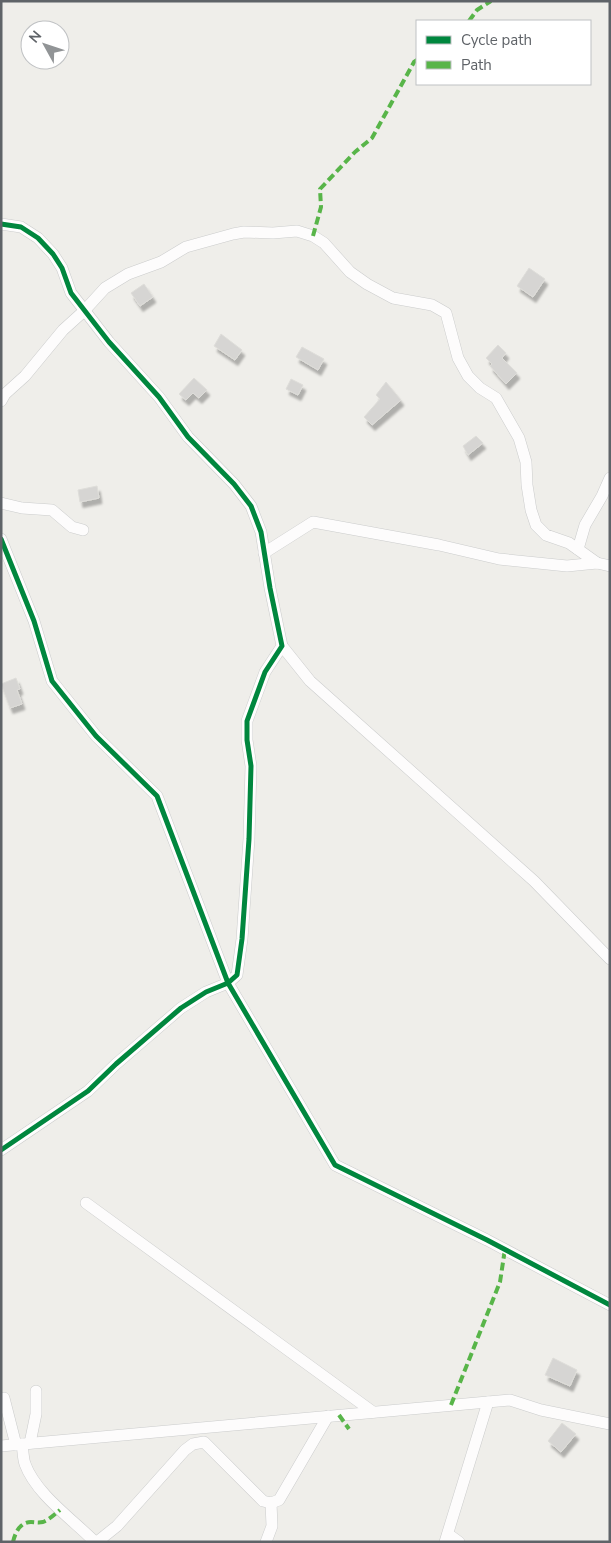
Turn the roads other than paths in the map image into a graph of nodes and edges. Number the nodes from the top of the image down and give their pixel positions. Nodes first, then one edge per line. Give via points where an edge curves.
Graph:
1 (1, 224) edge
2 (84, 310) junction
3 (1, 401) edge
4 (610, 478) edge
5 (1, 503) edge
6 (83, 530) dead end
7 (1, 539) edge
8 (578, 549) junction
9 (264, 554) junction
10 (598, 563) junction
11 (610, 566) edge
12 (282, 646) junction
13 (610, 959) edge
14 (228, 983) junction
15 (1, 1150) edge
16 (86, 1203) dead end
17 (610, 1305) edge
18 (36, 1391) dead end
19 (1, 1399) edge
20 (488, 1402) junction
21 (373, 1412) junction
22 (328, 1416) junction
23 (610, 1424) edge
24 (23, 1444) junction
25 (1, 1446) edge
26 (271, 1503) junction
27 (447, 1538) edge
28 (96, 1542) edge
29 (266, 1542) edge
30 (459, 1542) edge

1 - 2 street via 21,227 38,238 62,268 71,293
2 - 3 street
2 - 8 street via 105,288 128,274 161,262 186,248 244,232 297,231 313,236 367,284 394,298 432,305 446,313 458,358 468,376 496,398 519,438 536,525 546,535
2 - 9 street via 159,397 188,437 251,506
4 - 8 street via 585,525
5 - 6 street via 52,510 72,527
7 - 14 street via 34,622 52,681 96,736 157,796
8 - 10 street
9 - 10 street via 313,522 499,559 567,566
9 - 12 street
10 - 11 street
12 - 13 street via 310,682 534,881
12 - 14 street via 265,672 247,721 251,766 244,921 237,975
14 - 15 street via 181,1008 88,1091
14 - 17 street via 335,1165
16 - 21 street
18 - 24 street via 36,1414
19 - 24 street via 4,1398
20 - 21 street
20 - 23 street via 510,1400
20 - 27 street
21 - 22 street
22 - 24 street
22 - 26 street via 279,1500
24 - 25 street
24 - 28 street via 25,1462 32,1478 60,1510
26 - 28 street via 263,1501 204,1442 193,1444 117,1526
26 - 29 street via 272,1526
27 - 30 street

